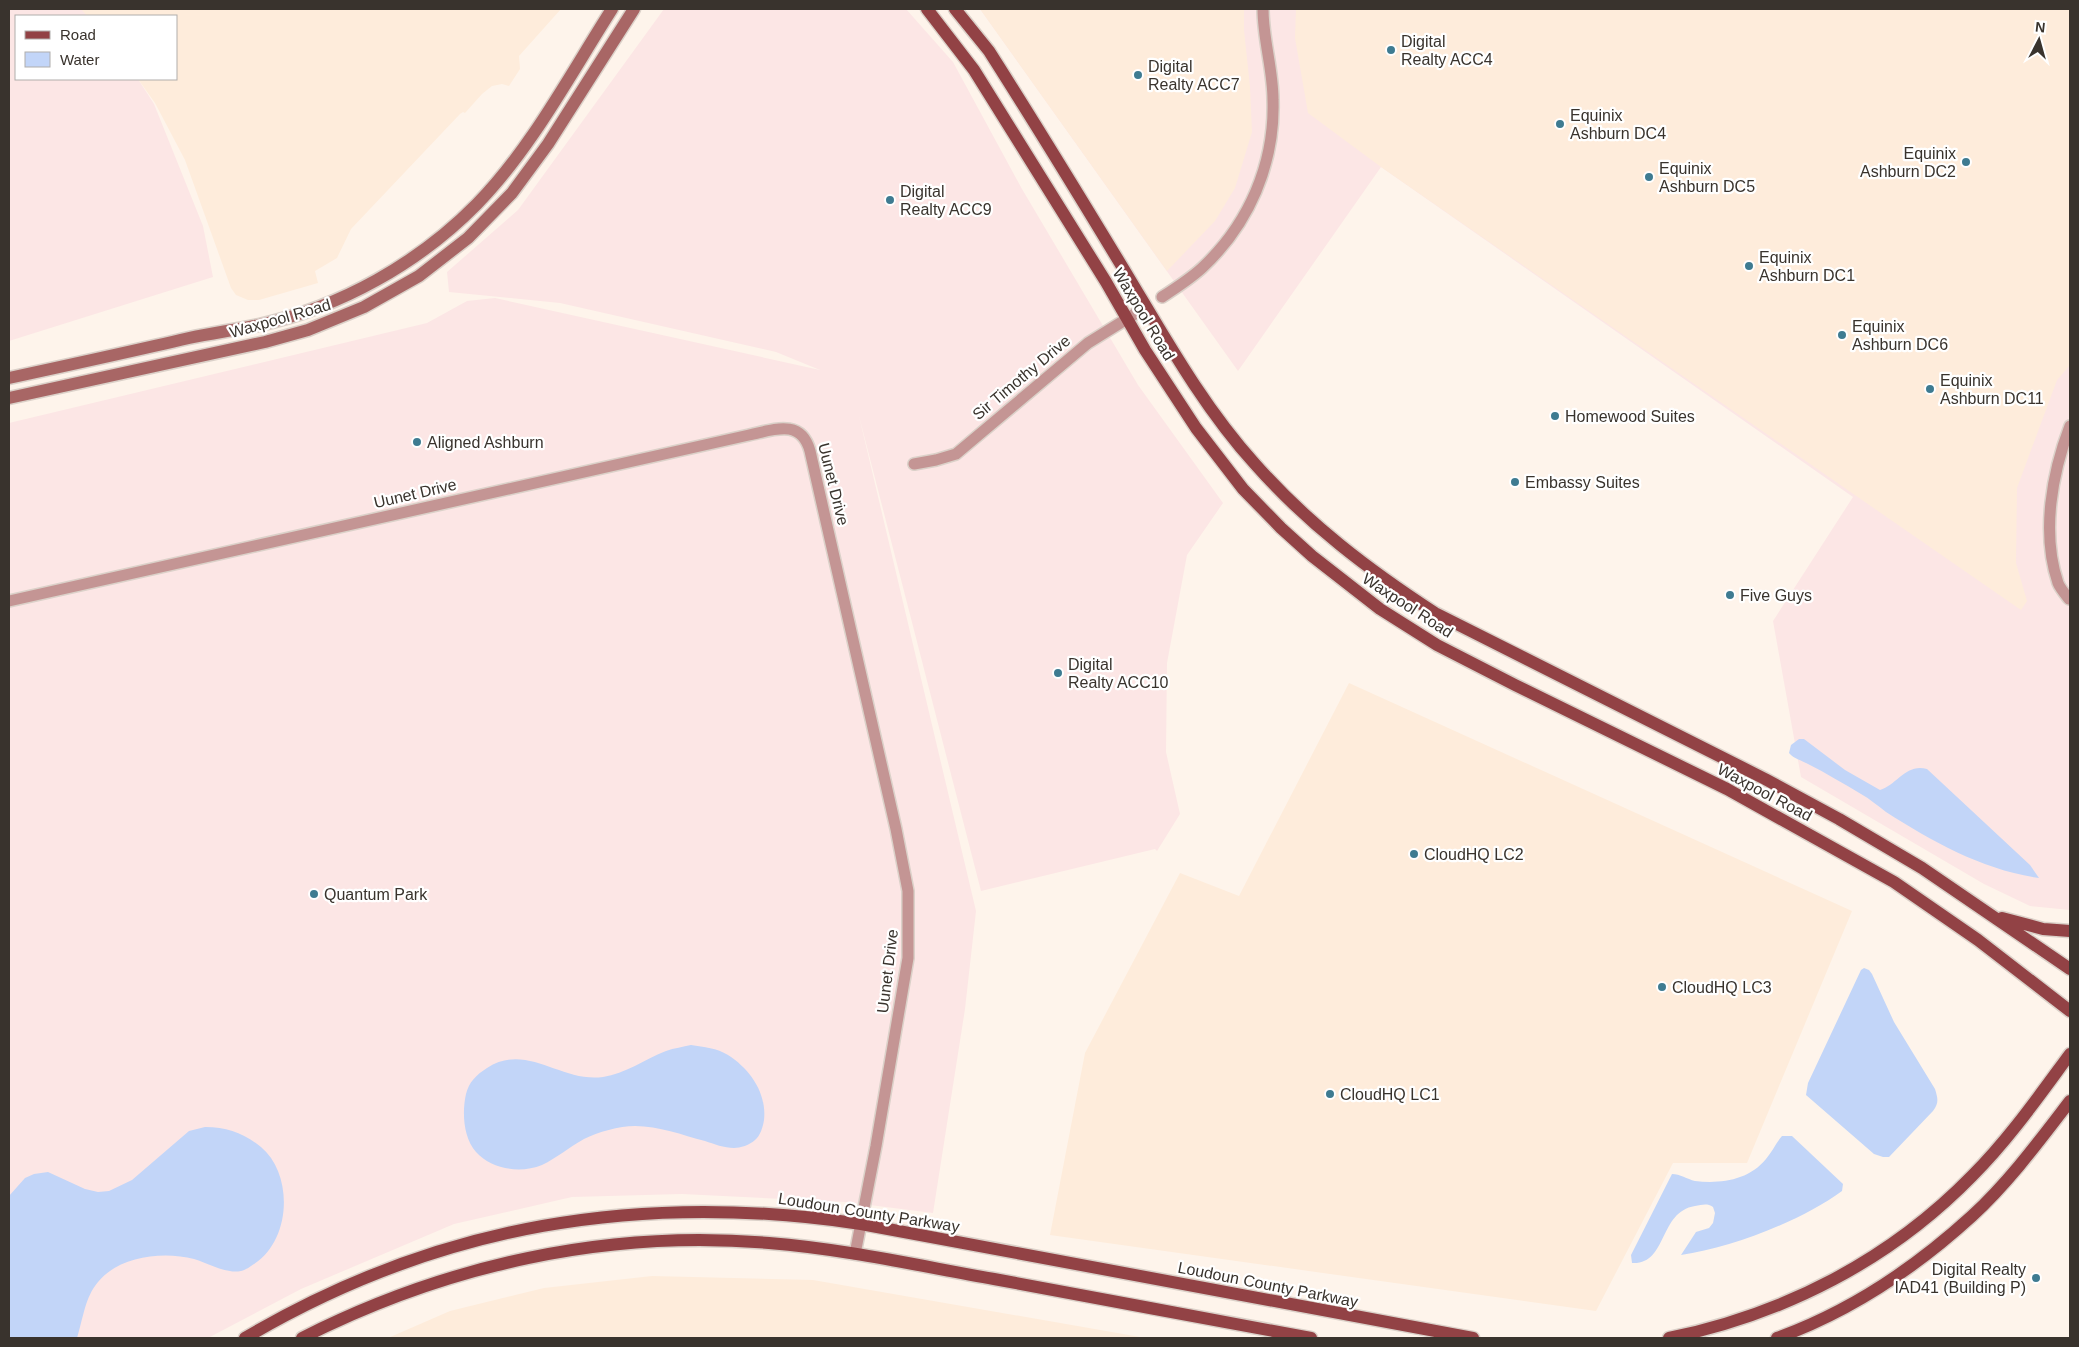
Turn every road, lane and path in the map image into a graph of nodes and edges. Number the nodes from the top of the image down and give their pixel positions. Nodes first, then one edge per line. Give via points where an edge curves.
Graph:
1 (612, 9) edge
2 (634, 9) edge
3 (926, 9) edge
4 (955, 9) edge
5 (1263, 9) edge
6 (1162, 298) dead end
7 (1146, 307) junction
8 (1126, 319) junction
9 (9, 378) edge
10 (9, 398) edge
11 (2070, 426) edge
12 (914, 464) dead end
13 (2068, 599) dead end
14 (9, 601) edge
15 (1990, 915) junction
16 (2070, 931) edge
17 (2070, 969) edge
18 (2070, 1011) edge
19 (2070, 1054) edge
20 (2070, 1101) edge
21 (861, 1224) junction
22 (855, 1254) junction
23 (245, 1338) edge
24 (302, 1338) edge
25 (1311, 1338) edge
26 (1473, 1338) edge
27 (1669, 1338) edge
28 (1777, 1338) edge

1 - 9 main road, Waxpool Road via 533,134 498,181 456,224 402,265 356,291 303,312
2 - 10 main road, Waxpool Road via 548,144 512,193 468,238 419,276 364,308 308,330
3 - 8 main road, Waxpool Road via 974,70
4 - 7 main road, Waxpool Road via 989,51
5 - 6 street via 1273,102 1268,158 1260,184 1244,216 1225,243 1203,267
7 - 8 street, Sir Timothy Drive
7 - 15 main road, Waxpool Road via 1210,407 1256,465 1318,528 1396,587 1435,614 1839,819 1922,868
8 - 12 street, Sir Timothy Drive via 1088,343 956,454
8 - 18 main road, Waxpool Road via 1196,428 1243,489 1312,556 1380,609 1437,645 1727,789 1894,882 1978,940
11 - 13 street via 2056,470 2050,530 2058,585
14 - 21 street, Uunet Drive via 749,435 782,428 798,432 810,451 908,891 908,958
15 - 16 main road via 2043,929
15 - 17 main road, Waxpool Road
19 - 27 main road via 1973,1175 1906,1234 1830,1283 1785,1304 1713,1328
20 - 28 main road via 2005,1182 1939,1244 1865,1296
21 - 22 street, Uunet Drive
21 - 23 main road, Loudoun County Parkway via 775,1214 686,1211 551,1224 408,1261 337,1290
21 - 26 main road, Loudoun County Parkway
22 - 24 main road via 724,1240 591,1247 511,1262 434,1282 349,1315
22 - 25 main road

